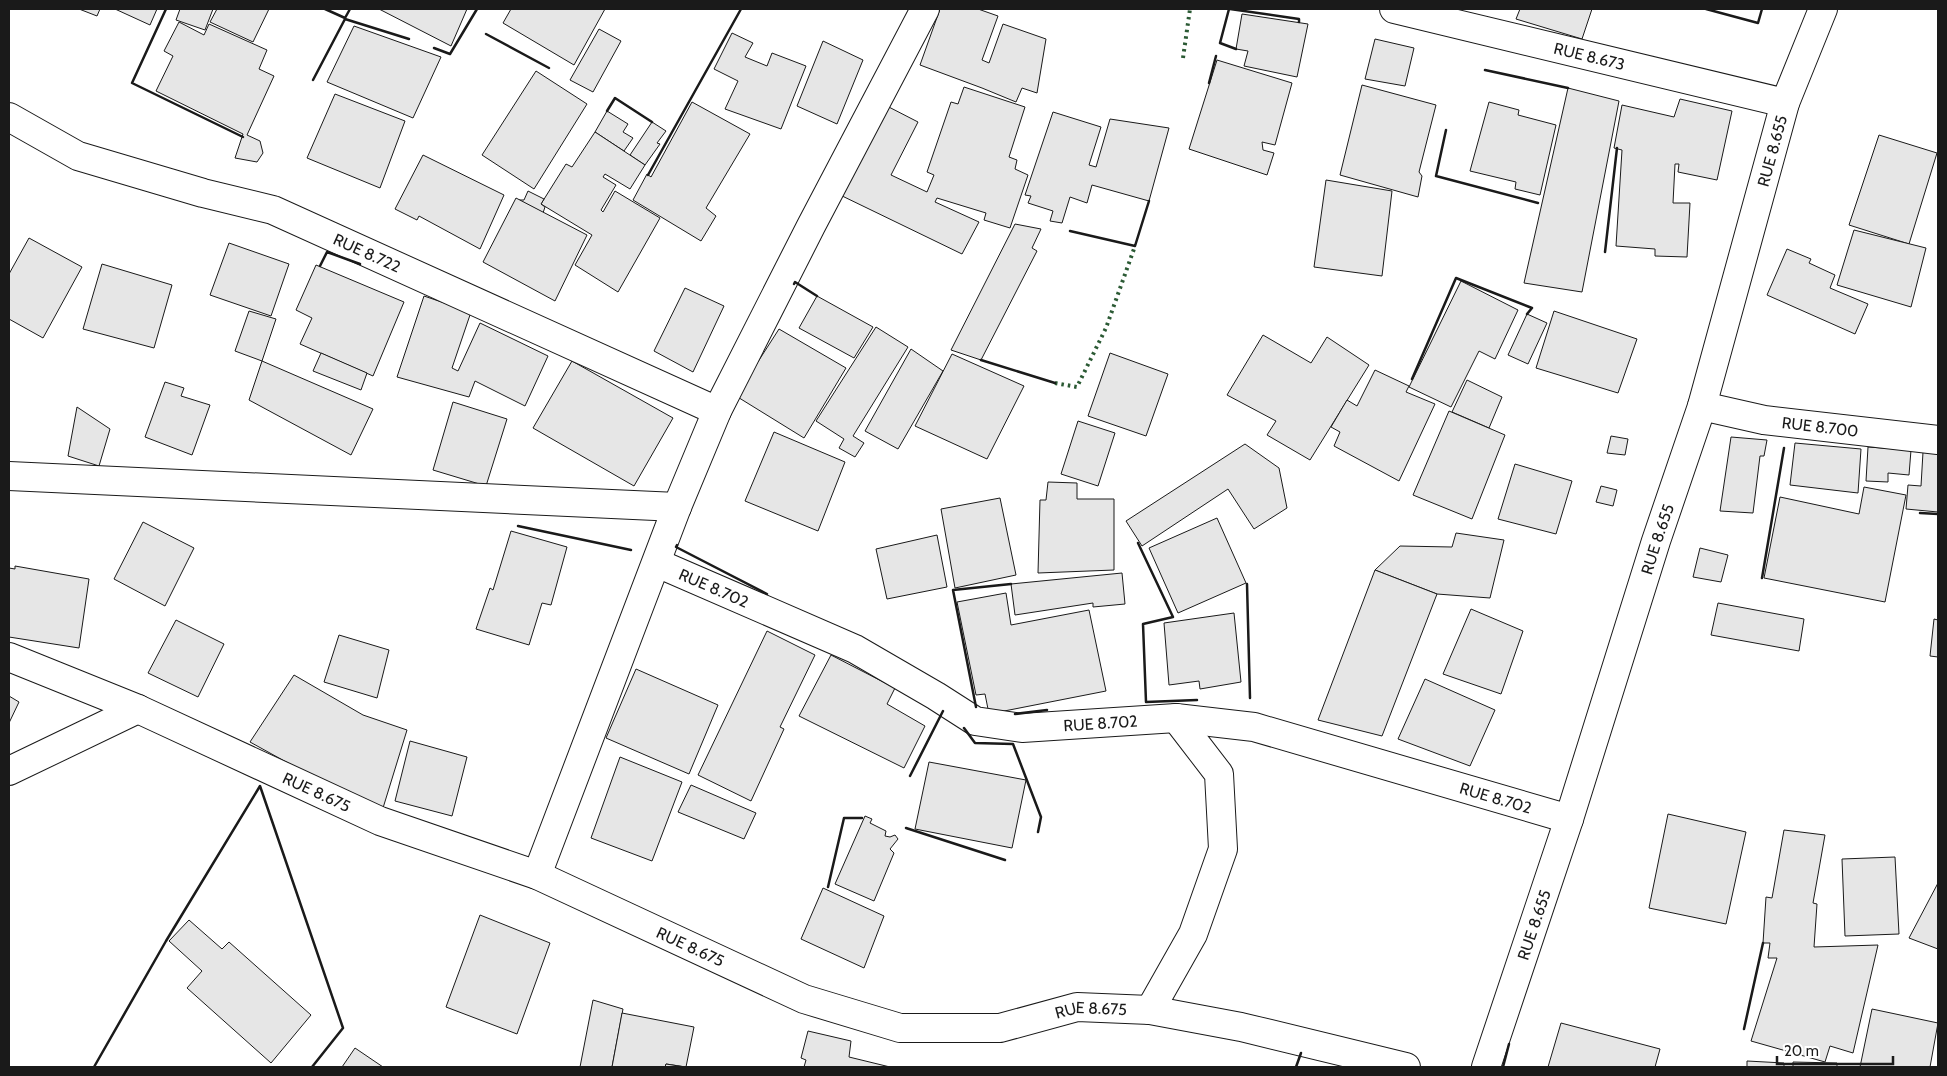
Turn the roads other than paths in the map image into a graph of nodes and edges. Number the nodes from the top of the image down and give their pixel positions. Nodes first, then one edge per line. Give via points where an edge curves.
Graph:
1 (925, 9) edge
2 (1394, 9) edge
3 (1823, 9) edge
4 (1785, 103) junction
5 (9, 117) edge
6 (1702, 406) junction
7 (717, 411) junction
8 (1938, 440) edge
9 (9, 476) edge
10 (677, 508) junction
11 (657, 563) junction
12 (9, 656) edge
13 (138, 709) junction
14 (1176, 718) junction
15 (9, 771) edge
16 (1570, 819) junction
17 (537, 875) junction
18 (1150, 1010) junction
19 (1406, 1067) edge
20 (1486, 1067) edge

1 - 7 street
2 - 4 street, RUE 8.673
3 - 4 street, RUE 8.655
4 - 6 street, RUE 8.655
5 - 7 street, RUE 8.722 via 78,156 273,210
6 - 8 street, RUE 8.700 via 1764,420
6 - 16 street, RUE 8.655 via 1656,541
7 - 10 street
9 - 10 street
10 - 11 street
11 - 14 street, RUE 8.702 via 855,649 975,721 1022,728
11 - 17 street
12 - 13 street, RUE 8.675
13 - 15 street
13 - 17 street, RUE 8.675 via 380,821
14 - 16 street, RUE 8.702 via 1254,727
14 - 18 street via 1219,774 1223,850 1193,934
16 - 20 street, RUE 8.655
17 - 18 street, RUE 8.675 via 804,999 900,1028 1000,1028 1077,1006
18 - 19 street, RUE 8.675 via 1241,1027

